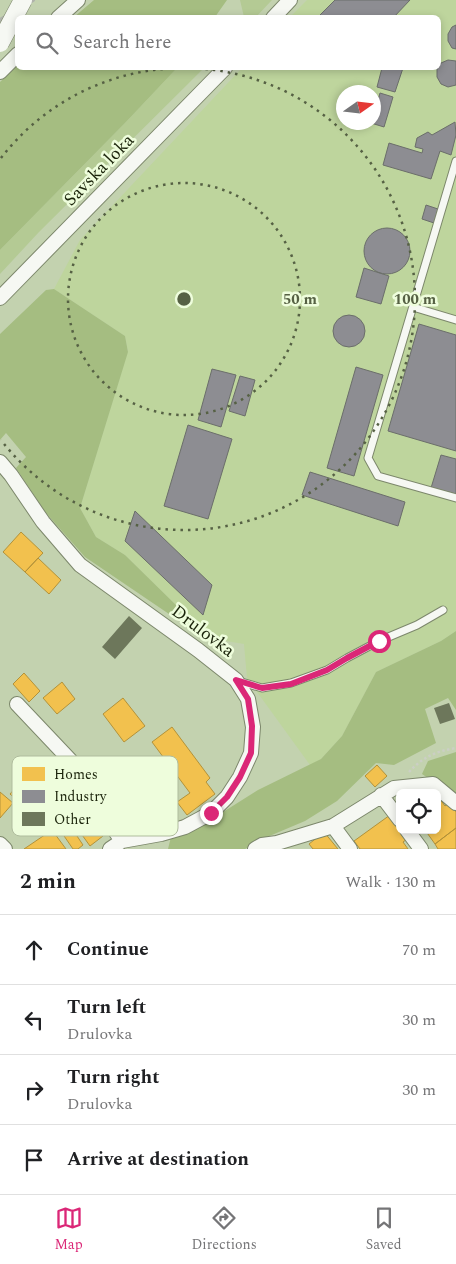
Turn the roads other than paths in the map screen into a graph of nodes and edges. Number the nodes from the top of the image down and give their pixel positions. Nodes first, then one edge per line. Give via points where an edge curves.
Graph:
1 (22, 0) edge
2 (78, 0) edge
3 (290, 0) edge
4 (61, 15) edge
5 (276, 15) edge
6 (0, 43) edge
7 (15, 57) edge
8 (223, 70) edge
9 (0, 72) edge
10 (456, 161) edge
11 (447, 192) junction
12 (456, 195) edge
13 (0, 298) edge
14 (413, 307) junction
15 (456, 320) edge
16 (0, 462) edge
17 (456, 498) edge
18 (444, 610) dead end
19 (236, 680) junction
20 (17, 704) dead end
21 (66, 756) edge
22 (381, 795) junction
23 (456, 803) edge
24 (396, 815) edge
25 (333, 826) junction
26 (178, 830) edge
27 (410, 834) edge
28 (119, 836) edge
29 (148, 836) edge
30 (122, 840) junction
31 (0, 844) edge
32 (280, 846) edge
33 (4, 849) edge
34 (110, 849) edge
35 (256, 849) edge
36 (350, 849) edge
37 (421, 849) edge

1 - 6 street, bridge
2 - 4 street
3 - 5 street
7 - 9 street
8 - 13 street, Savska loka
10 - 11 lane
11 - 12 lane
11 - 14 lane
14 - 15 lane
14 - 17 lane via 368,458 378,476
16 - 19 street, Drulovka via 43,522 80,565
18 - 19 lane via 327,670 291,684 262,688
19 - 26 street, Drulovka via 248,699 251,753 227,797 211,813
20 - 21 street
22 - 23 street via 394,788 433,784
22 - 24 street
22 - 25 street
25 - 32 street
25 - 36 street
27 - 37 street
28 - 30 street
29 - 30 street, Drulovka
30 - 34 street, Drulovka
31 - 33 street
32 - 35 street via 262,845

